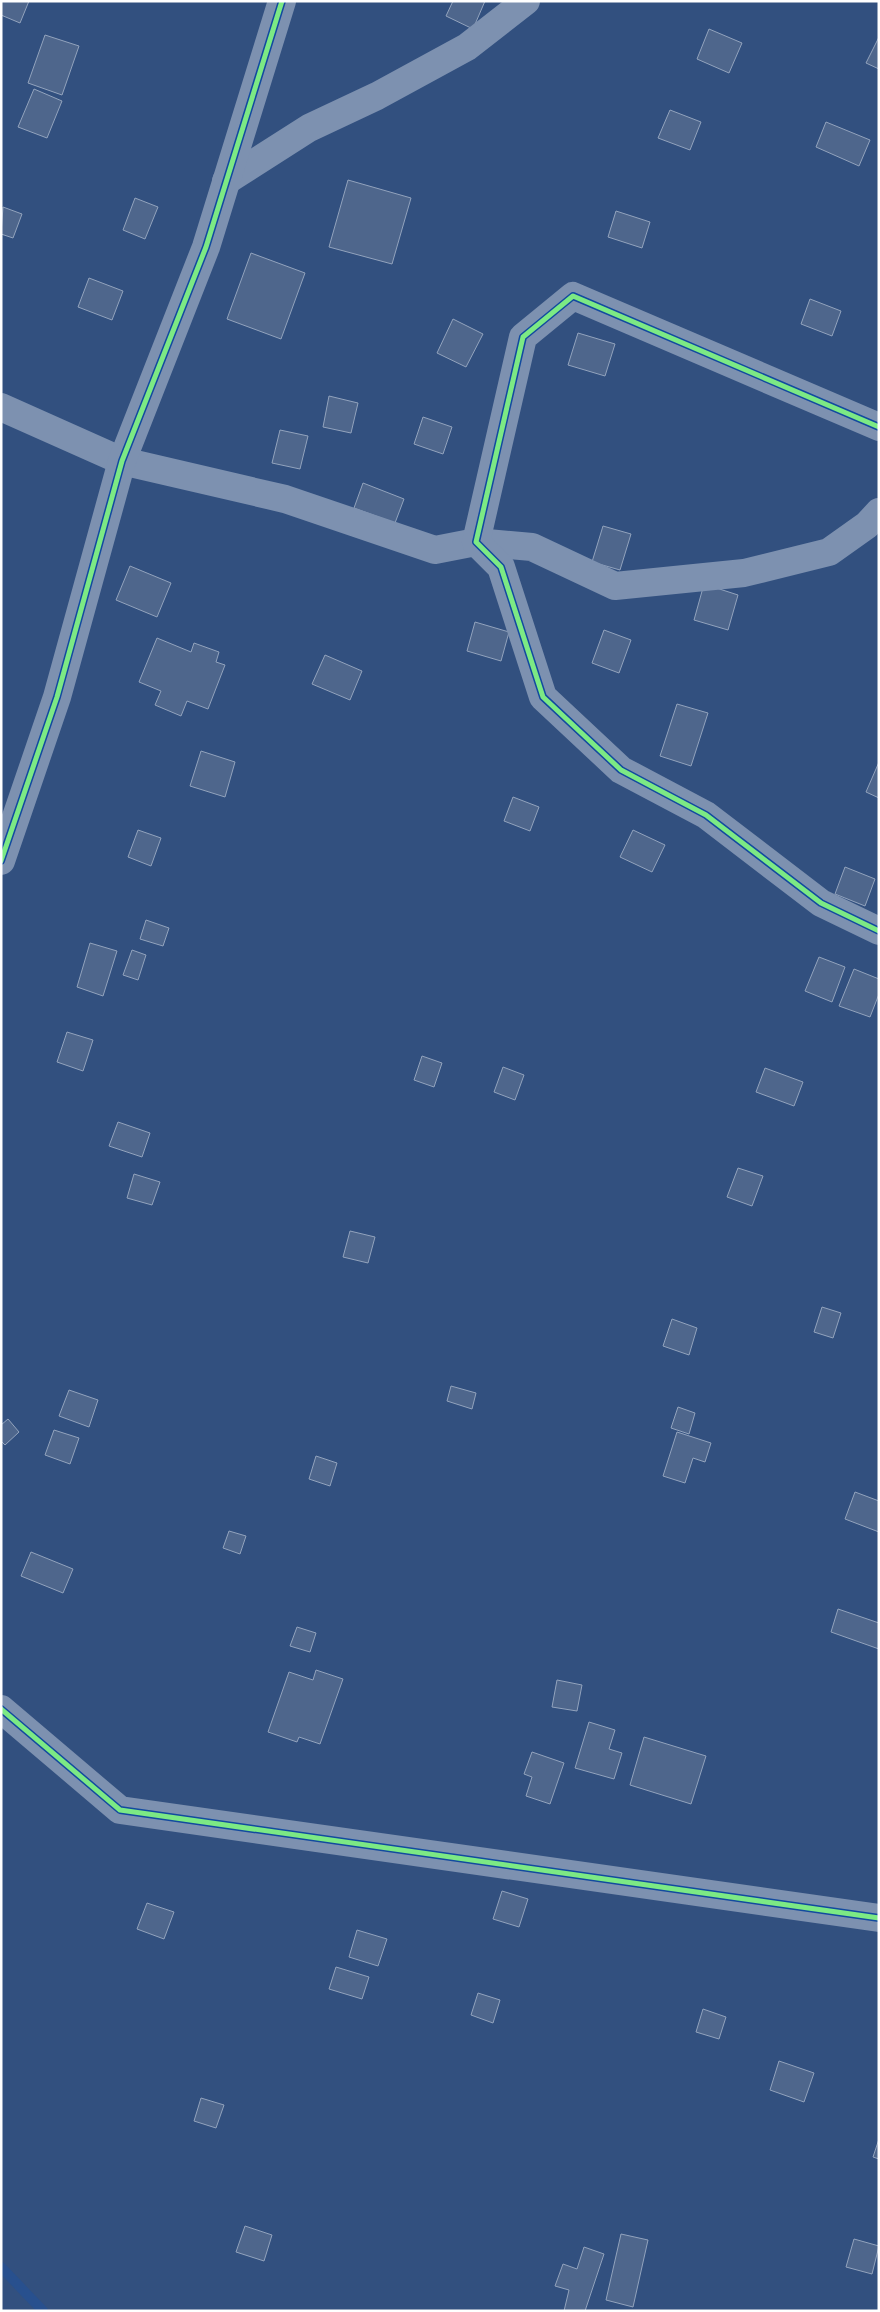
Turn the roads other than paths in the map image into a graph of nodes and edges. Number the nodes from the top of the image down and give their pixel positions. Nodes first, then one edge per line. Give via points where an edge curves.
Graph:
1 (282, 1) edge
2 (526, 1) edge
3 (226, 181) junction
4 (1, 407) edge
5 (879, 427) edge
6 (122, 461) junction
7 (879, 512) edge
8 (476, 542) junction
9 (1, 861) edge
10 (879, 931) edge
11 (1, 1709) edge
12 (879, 1918) edge

1 - 3 street
2 - 3 street via 467,47 377,96 309,128
3 - 6 street via 206,247
4 - 6 street
5 - 8 street via 573,296 523,337
6 - 8 street via 285,499 435,550
6 - 9 street via 57,697
7 - 8 street via 867,525 829,552 744,573 615,586 532,547
8 - 10 street via 501,567 543,697 621,770 706,815 821,903
11 - 12 street via 120,1810

